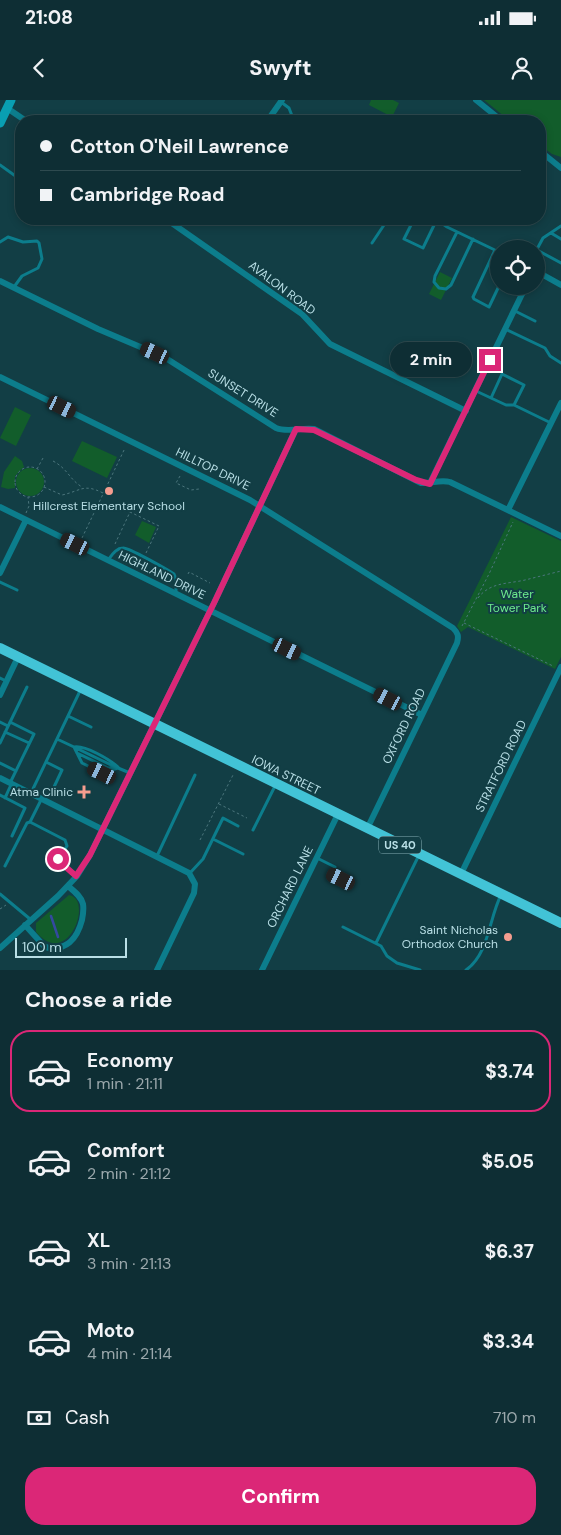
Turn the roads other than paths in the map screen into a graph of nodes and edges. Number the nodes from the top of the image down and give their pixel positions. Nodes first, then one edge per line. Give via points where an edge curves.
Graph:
1 (476, 100) edge
2 (281, 101) edge
3 (9, 104) edge
4 (19, 115) edge
5 (272, 115) edge
6 (292, 115) edge
7 (495, 115) edge
8 (0, 123) edge
9 (546, 155) edge
10 (0, 165) edge
11 (559, 165) edge
12 (15, 176) edge
13 (175, 225) edge
14 (383, 225) edge
15 (411, 225) edge
16 (433, 225) edge
17 (446, 225) edge
18 (561, 226) edge
19 (457, 232) junction
20 (550, 233) junction
21 (561, 239) edge
22 (473, 240) junction
23 (542, 240) edge
24 (0, 242) edge
25 (372, 243) dead end
26 (490, 248) edge
27 (545, 255) edge
28 (561, 263) edge
29 (490, 264) edge
30 (545, 276) edge
31 (0, 280) edge
32 (561, 286) edge
33 (14, 288) junction
34 (495, 295) edge
35 (522, 295) edge
36 (514, 311) junction
37 (535, 321) dead end
38 (505, 329) junction
39 (561, 363) edge
40 (0, 377) edge
41 (475, 390) junction
42 (491, 398) junction
43 (561, 403) edge
44 (514, 405) junction
45 (466, 411) junction
46 (551, 423) junction
47 (296, 429) junction
48 (430, 484) junction
49 (260, 506) junction
50 (0, 507) edge
51 (508, 510) junction
52 (26, 517) junction
53 (561, 536) edge
54 (108, 560) junction
55 (0, 573) edge
56 (0, 582) edge
57 (17, 590) dead end
58 (176, 594) junction
59 (210, 611) junction
60 (459, 631) joint
61 (0, 648) edge
62 (18, 657) junction
63 (560, 668) edge
64 (3, 680) edge
65 (27, 687) dead end
66 (82, 688) junction
67 (0, 695) edge
68 (68, 716) junction
69 (422, 716) junction
70 (0, 722) edge
71 (9, 724) junction
72 (155, 724) junction
73 (91, 727) dead end
74 (5, 732) junction
75 (57, 739) junction
76 (0, 742) edge
77 (29, 744) junction
78 (74, 747) junction
79 (76, 752) junction
80 (46, 762) junction
81 (0, 763) edge
82 (118, 768) junction
83 (16, 771) junction
84 (131, 774) junction
85 (195, 775) dead end
86 (0, 778) edge
87 (11, 784) junction
88 (276, 784) junction
89 (54, 787) dead end
90 (31, 794) junction
91 (0, 796) edge
92 (5, 798) junction
93 (41, 799) junction
94 (338, 814) junction
95 (30, 822) junction
96 (238, 826) dead end
97 (103, 829) junction
98 (367, 829) junction
99 (253, 830) dead end
100 (12, 836) dead end
101 (213, 839) junction
102 (243, 854) dead end
103 (419, 854) junction
104 (157, 856) junction
105 (317, 858) junction
106 (5, 866) dead end
107 (189, 873) junction
108 (460, 874) junction
109 (76, 876) junction
110 (352, 884) dead end
111 (68, 886) junction
112 (0, 894) edge
113 (502, 894) junction
114 (31, 920) junction
115 (561, 924) edge
116 (25, 925) junction
117 (343, 927) dead end
118 (376, 943) junction
119 (0, 948) edge
120 (157, 970) edge
121 (262, 970) edge
122 (420, 970) edge
123 (466, 970) edge

1 - 7 street
2 - 5 street
2 - 6 lane
3 - 4 street
3 - 8 main road
9 - 11 street
10 - 12 lane
13 - 45 street, AVALON ROAD via 302,314 330,344
14 - 25 lane
15 - 16 lane via 404,239 422,248
17 - 19 lane
18 - 20 lane
19 - 22 lane
19 - 22 lane via 435,276 434,282 439,288 451,286
20 - 21 lane
20 - 23 lane
22 - 26 lane
24 - 33 lane via 8,237 39,243 42,259 38,268 22,276
27 - 28 lane
29 - 34 lane via 473,297 489,307
30 - 32 street
31 - 33 street, SUNSET DRIVE
33 - 47 street, SUNSET DRIVE via 164,357 276,428
35 - 36 street
36 - 37 lane
36 - 38 street
38 - 39 lane via 544,348
38 - 41 street
40 - 49 street, HILLTOP DRIVE
41 - 42 lane
41 - 45 street
42 - 44 lane
42 - 44 lane via 502,374 524,384
43 - 46 street
44 - 46 lane
45 - 48 street
46 - 51 street
47 - 48 street, SUNSET DRIVE via 314,430
47 - 49 street
48 - 51 street, SUNSET DRIVE via 441,480 450,482
49 - 59 street
49 - 60 street, HILLTOP DRIVE
50 - 52 street, HIGHLAND DRIVE
51 - 53 street, SUNSET DRIVE
52 - 54 street, HIGHLAND DRIVE
52 - 55 street
54 - 58 street, HIGHLAND DRIVE
54 - 58 lane via 118,549 132,550 174,574
56 - 57 lane
58 - 59 street, HIGHLAND DRIVE
59 - 69 street, HIGHLAND DRIVE
59 - 72 street
60 - 69 street, OXFORD ROAD via 457,643
61 - 62 highway, IOWA STREET / US 40
62 - 64 street
62 - 66 highway, IOWA STREET / US 40
63 - 108 street, STRATFORD ROAD
64 - 67 street
65 - 71 lane
66 - 68 lane
66 - 72 highway, IOWA STREET / US 40
68 - 73 lane
68 - 75 lane
69 - 98 street, OXFORD ROAD
70 - 71 lane
71 - 74 lane
71 - 77 lane via 34,734
72 - 84 street
72 - 88 highway, IOWA STREET / US 40
74 - 76 lane
74 - 77 lane
75 - 78 lane
75 - 80 lane
77 - 83 lane
78 - 79 lane
78 - 82 lane
79 - 82 lane via 108,768
79 - 82 lane via 82,763 102,773
80 - 89 lane via 62,770
80 - 90 lane
81 - 83 lane
82 - 84 lane
83 - 87 lane
84 - 97 street
85 - 104 lane
86 - 87 street
87 - 90 street
87 - 92 lane
88 - 94 highway, IOWA STREET / US 40
88 - 99 lane
90 - 93 street
91 - 92 lane
92 - 100 lane via 25,808
93 - 95 lane
93 - 97 street
94 - 98 highway, IOWA STREET / US 40
94 - 105 street, ORCHARD LANE
95 - 106 lane
95 - 109 lane via 65,840 66,846 58,859
96 - 101 lane via 223,818
97 - 104 street
97 - 109 street
98 - 103 highway, IOWA STREET / US 40
101 - 102 lane
101 - 107 lane via 200,864
103 - 108 highway, IOWA STREET / US 40
103 - 118 lane
104 - 107 street
105 - 110 lane via 334,866 331,874
105 - 121 street, ORCHARD LANE
107 - 120 street via 195,884 194,892
108 - 113 highway, IOWA STREET / US 40
109 - 111 street
111 - 114 street
111 - 116 street via 81,899 84,913 81,926 70,943 58,948 45,947
112 - 114 lane
113 - 115 highway, IOWA STREET / US 40
113 - 123 lane via 479,956
114 - 116 street
116 - 119 street
117 - 118 lane
118 - 122 lane via 387,956

